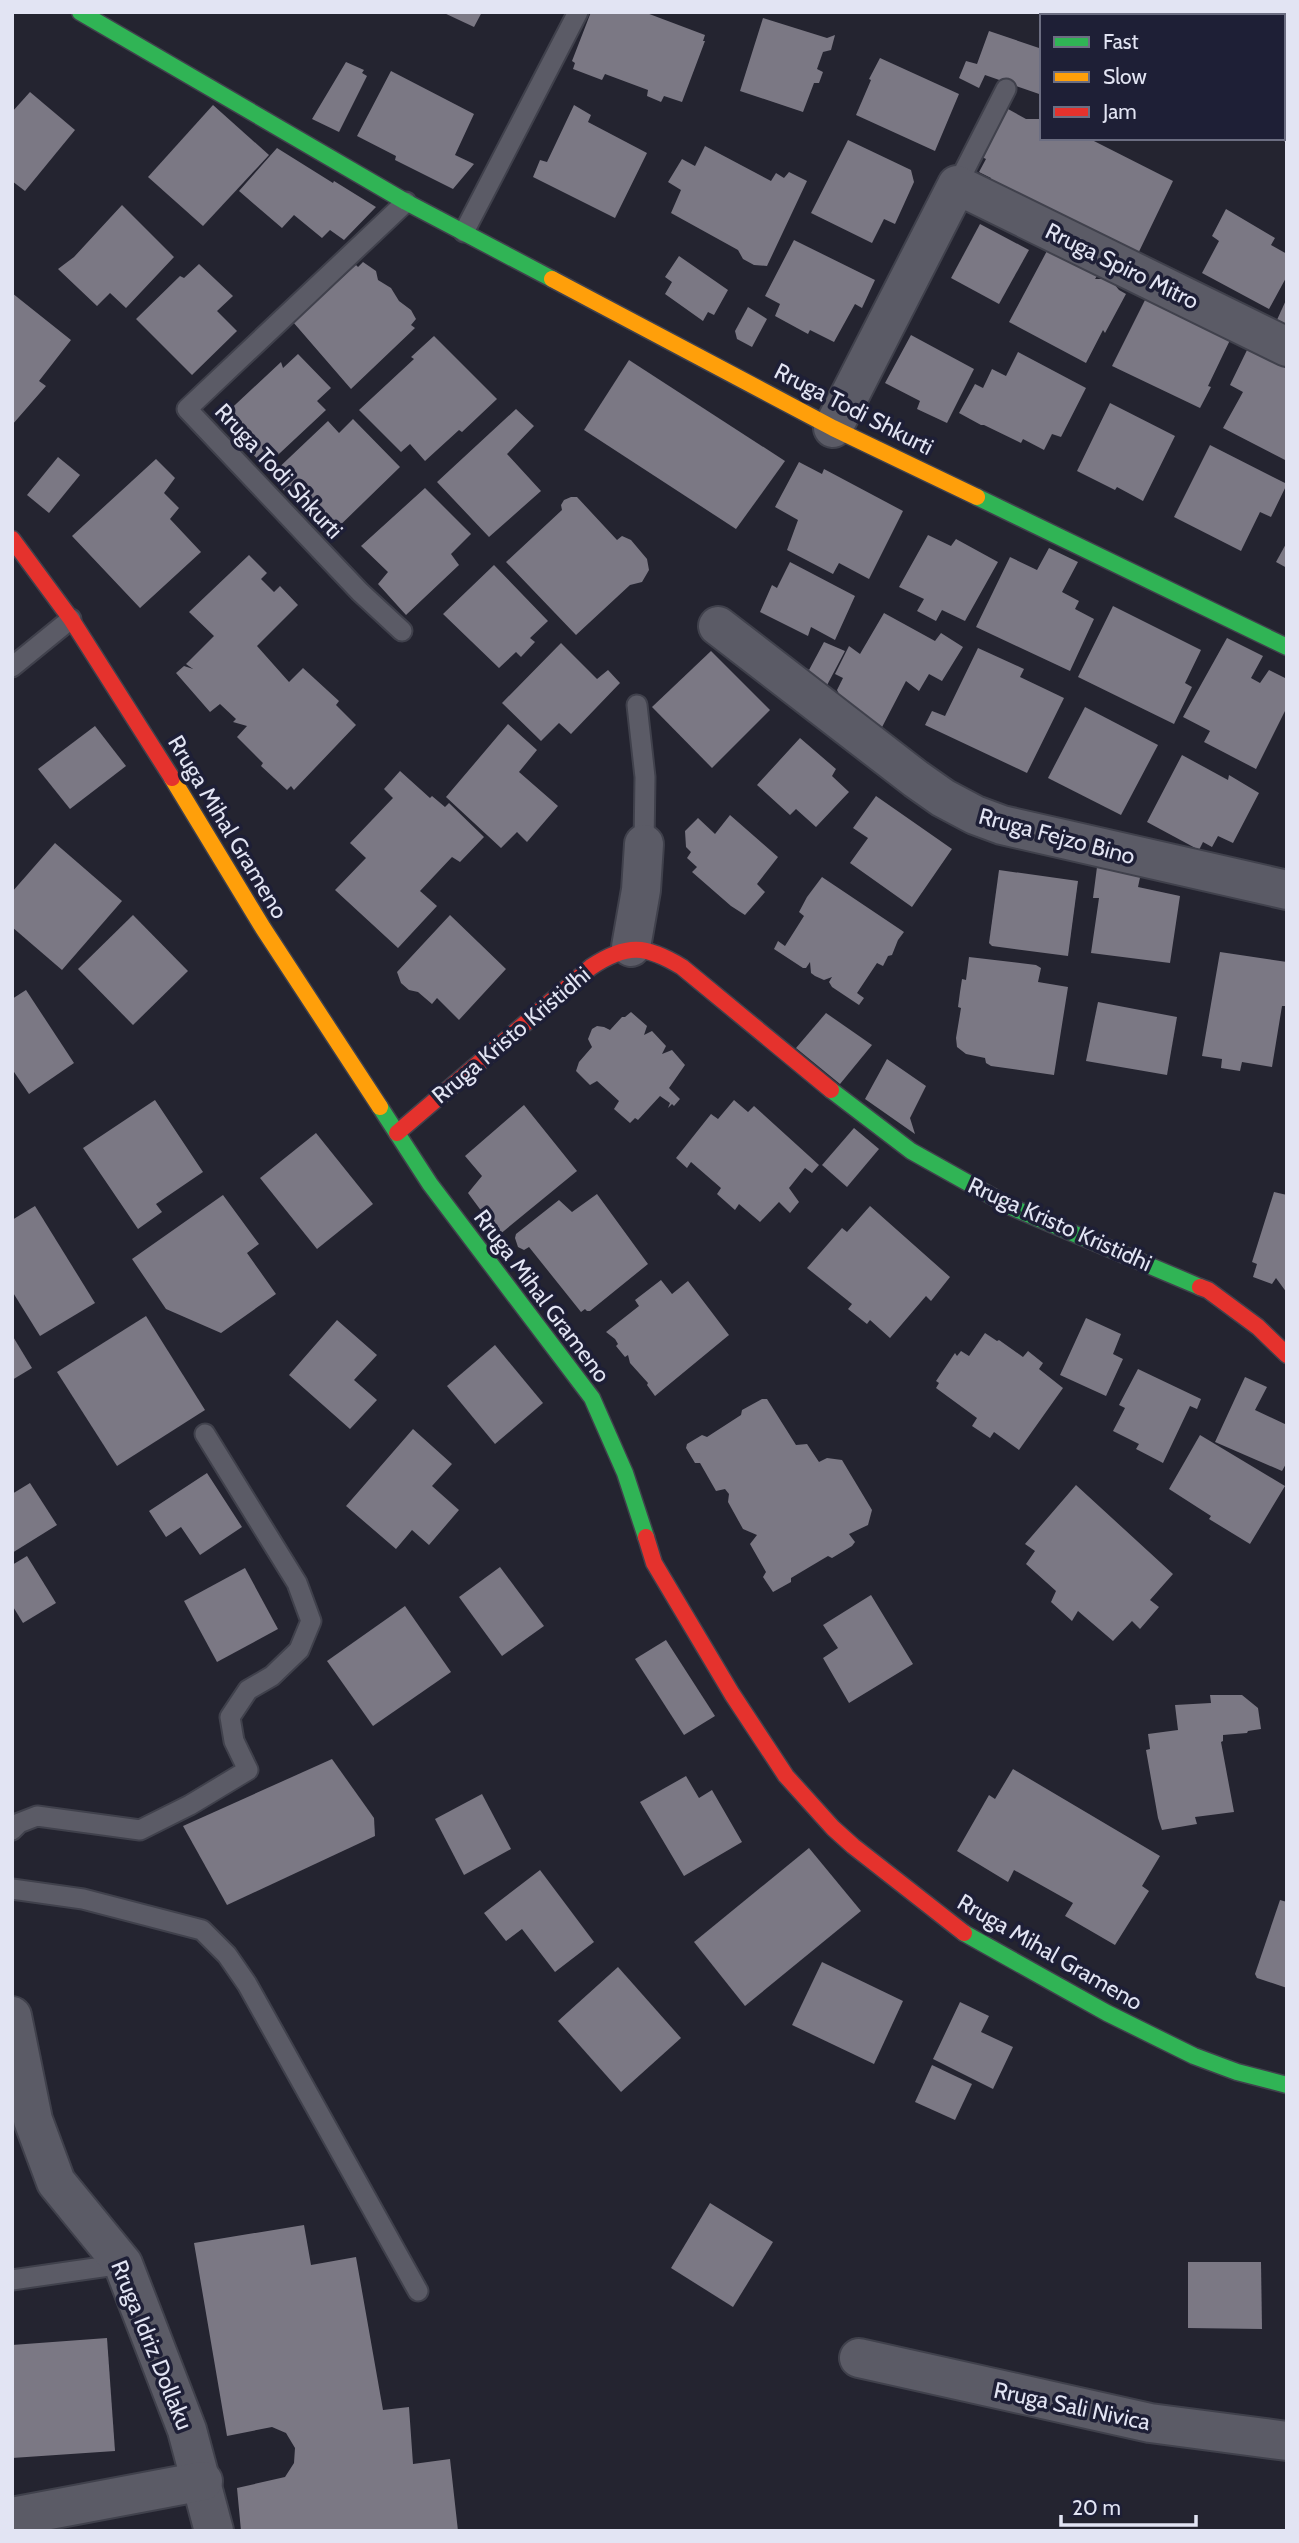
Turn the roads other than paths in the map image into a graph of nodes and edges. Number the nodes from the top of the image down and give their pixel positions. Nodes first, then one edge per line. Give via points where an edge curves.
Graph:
1 (80, 12) edge
2 (578, 12) edge
3 (1006, 89) dead end
4 (957, 185) junction
5 (406, 202) junction
6 (464, 232) junction
7 (1287, 347) edge
8 (832, 428) junction
9 (12, 539) edge
10 (71, 619) junction
11 (718, 626) dead end
12 (402, 631) dead end
13 (1287, 647) edge
14 (12, 667) edge
15 (637, 705) dead end
16 (644, 844) joint
17 (1287, 890) edge
18 (631, 947) junction
19 (397, 1133) junction
20 (1287, 1355) edge
21 (205, 1434) dead end
22 (12, 1830) edge
23 (12, 1889) edge
24 (12, 2016) edge
25 (1287, 2085) edge
26 (124, 2264) junction
27 (12, 2280) edge
28 (418, 2291) dead end
29 (859, 2358) dead end
30 (1287, 2441) edge
31 (203, 2482) junction
32 (12, 2516) edge
33 (214, 2531) edge

1 - 5 street, Rruga Todi Shkurti
2 - 6 lane
3 - 4 lane
4 - 7 street, Rruga Spiro Mitro
4 - 8 street
5 - 6 street, Rruga Todi Shkurti
5 - 12 lane, Rruga Todi Shkurti via 187,409
6 - 8 street, Rruga Todi Shkurti
8 - 13 street, Rruga Todi Shkurti
9 - 10 street, Rruga Mihal Grameno
10 - 14 lane
10 - 19 street, Rruga Mihal Grameno
11 - 17 street, Rruga Fejzo Bino via 916,779 975,815 1032,833
15 - 16 lane via 645,777
16 - 18 street
18 - 19 street, Rruga Kristo Kristidhi via 611,953 576,978
18 - 20 street, Rruga Kristo Kristidhi via 653,951 682,967 820,1083 911,1151 1011,1207 1208,1290
19 - 25 street, Rruga Mihal Grameno via 469,1238 592,1398 667,1587 759,1737 810,1804 874,1864 988,1948 1194,2056
21 - 22 lane via 297,1583 311,1621 299,1650 248,1690 230,1717 234,1741 248,1770 140,1830 37,1816
23 - 28 lane via 83,1899 202,1930 247,1984
24 - 26 street, Rruga Idriz Dollaku via 33,2120 56,2182
26 - 27 lane
26 - 31 street, Rruga Idriz Dollaku
29 - 30 street, Rruga Sali Nivica via 1150,2423
31 - 32 street
31 - 33 street, Rruga Idriz Dollaku

